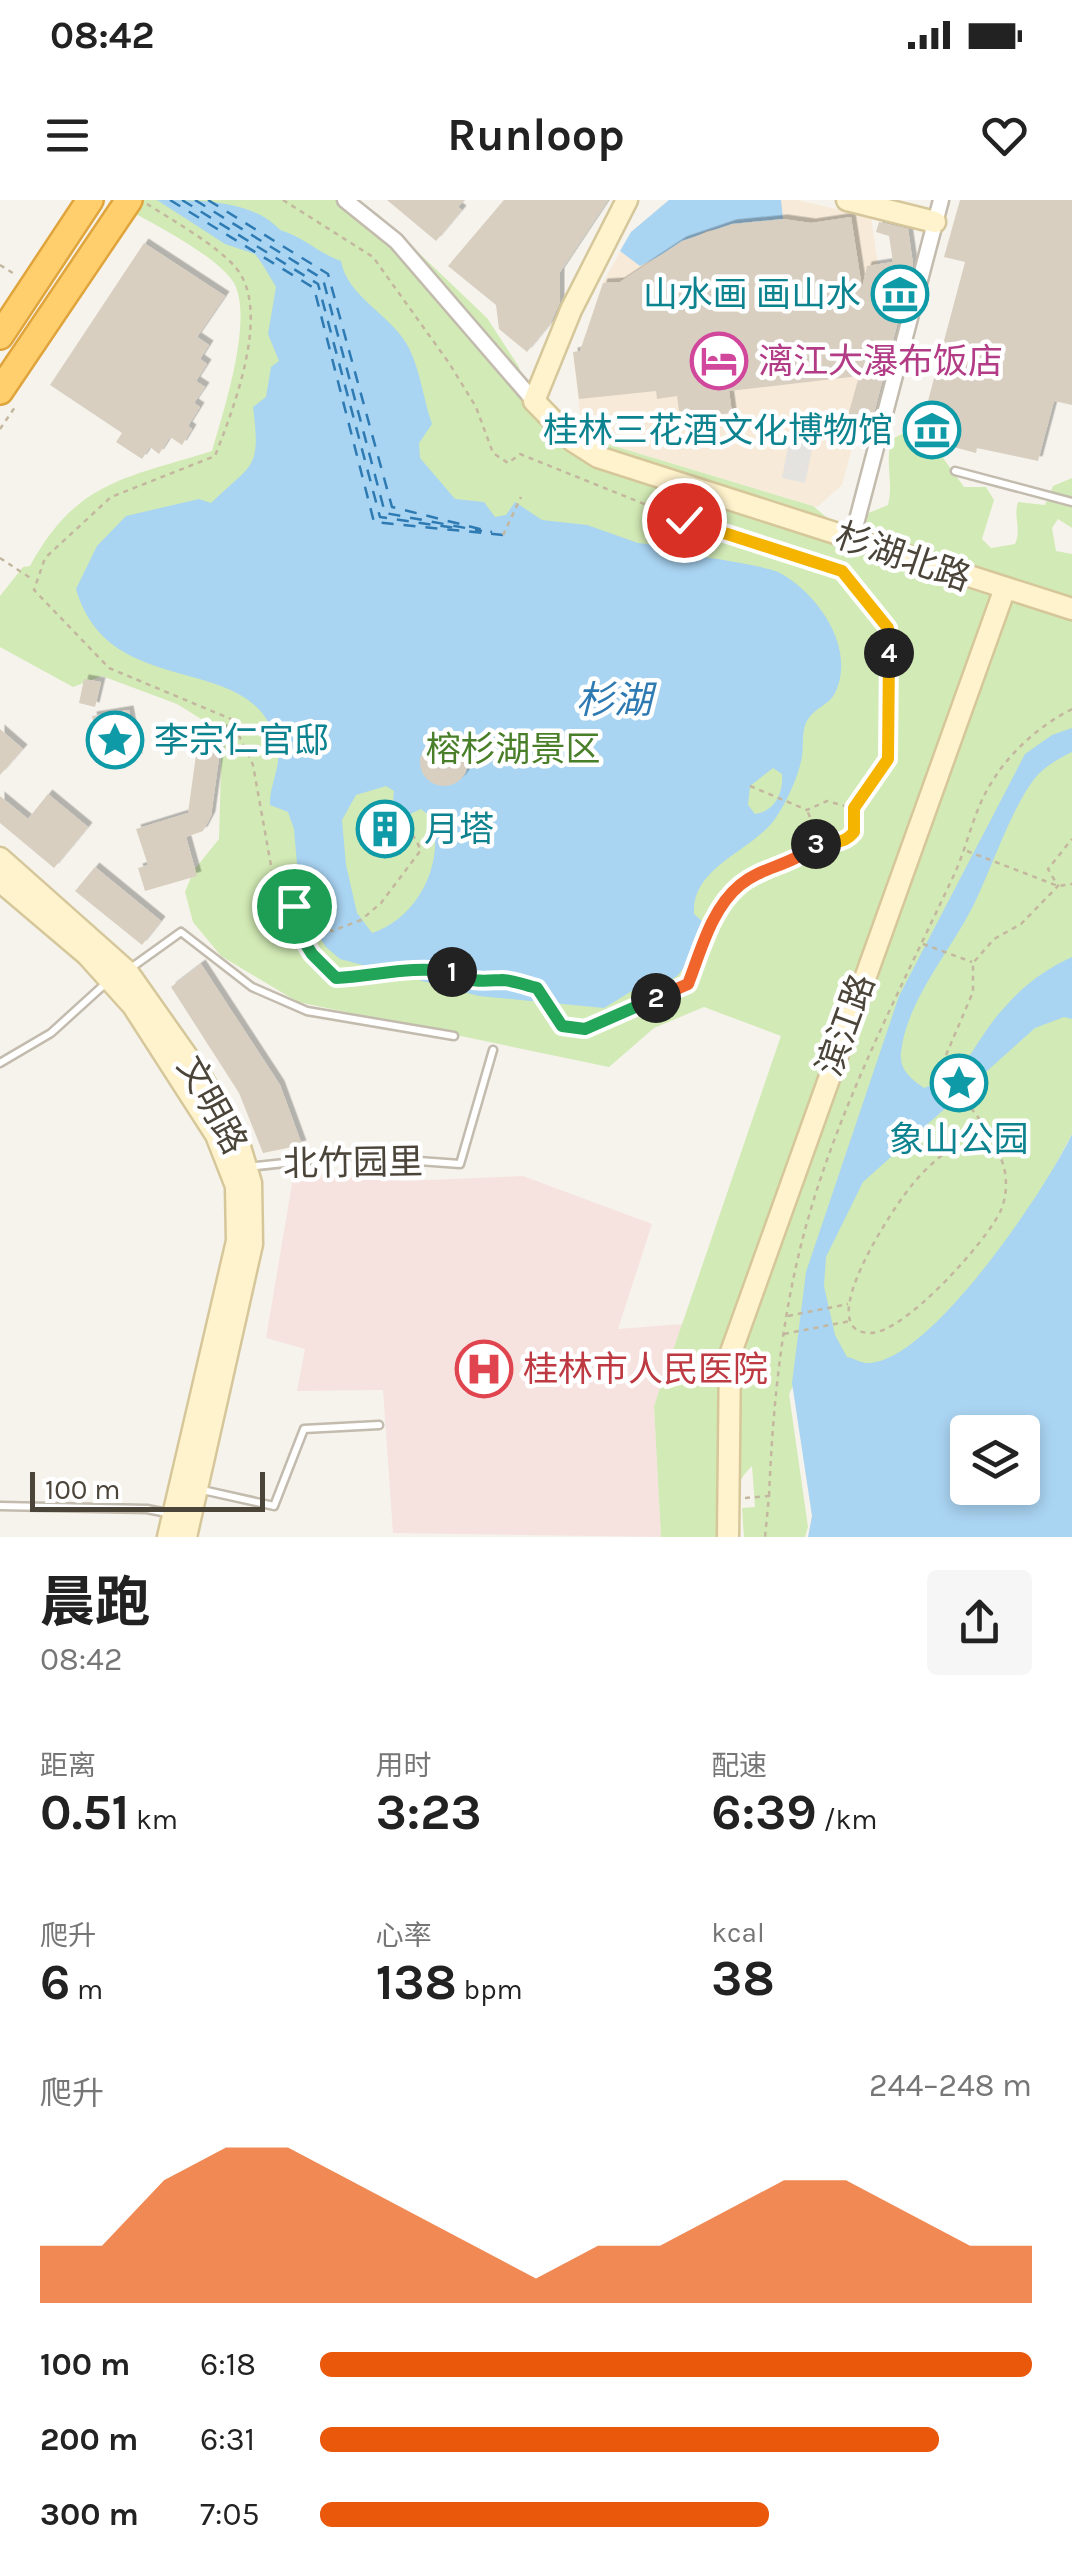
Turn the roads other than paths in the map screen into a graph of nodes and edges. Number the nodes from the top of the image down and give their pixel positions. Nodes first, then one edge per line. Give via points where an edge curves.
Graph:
1 (90, 200) edge
2 (345, 200) edge
3 (628, 200) edge
4 (847, 200) edge
5 (941, 200) edge
6 (133, 201) edge
7 (935, 222) junction
8 (0, 336) edge
9 (0, 391) edge
10 (534, 401) junction
11 (955, 471) dead end
12 (1072, 502) edge
13 (852, 539) junction
14 (1004, 591) junction
15 (1072, 610) edge
16 (0, 858) edge
17 (0, 881) edge
18 (119, 975) junction
19 (454, 1036) dead end
20 (493, 1050) dead end
21 (0, 1063) edge
22 (246, 1167) junction
23 (379, 1425) dead end
24 (197, 1488) junction
25 (0, 1506) edge
26 (173, 1514) junction
27 (168, 1537) edge
28 (186, 1537) edge
29 (728, 1537) edge

1 - 8 highway
2 - 10 street, 杉湖北路 via 396,241
3 - 10 street via 571,310
4 - 7 street
5 - 7 street
6 - 9 highway
7 - 13 street
10 - 13 street, 杉湖北路 via 598,457
11 - 12 lane
13 - 14 street, 杉湖北路
14 - 15 street
14 - 29 street, 滨江路 via 730,1356
16 - 18 street, 文明路
17 - 18 street, 文明路
18 - 19 lane via 181,932 252,987 307,1011
18 - 21 lane via 51,1033
18 - 22 street, 文明路 via 202,1076
18 - 26 street, 文明路 via 222,1145 240,1217
20 - 22 lane, 北竹园里 via 460,1164 350,1156
22 - 24 street, 文明路 via 252,1244
23 - 24 lane via 304,1429 274,1506
24 - 28 street, 文明路
25 - 26 lane
26 - 27 street, 文明路

